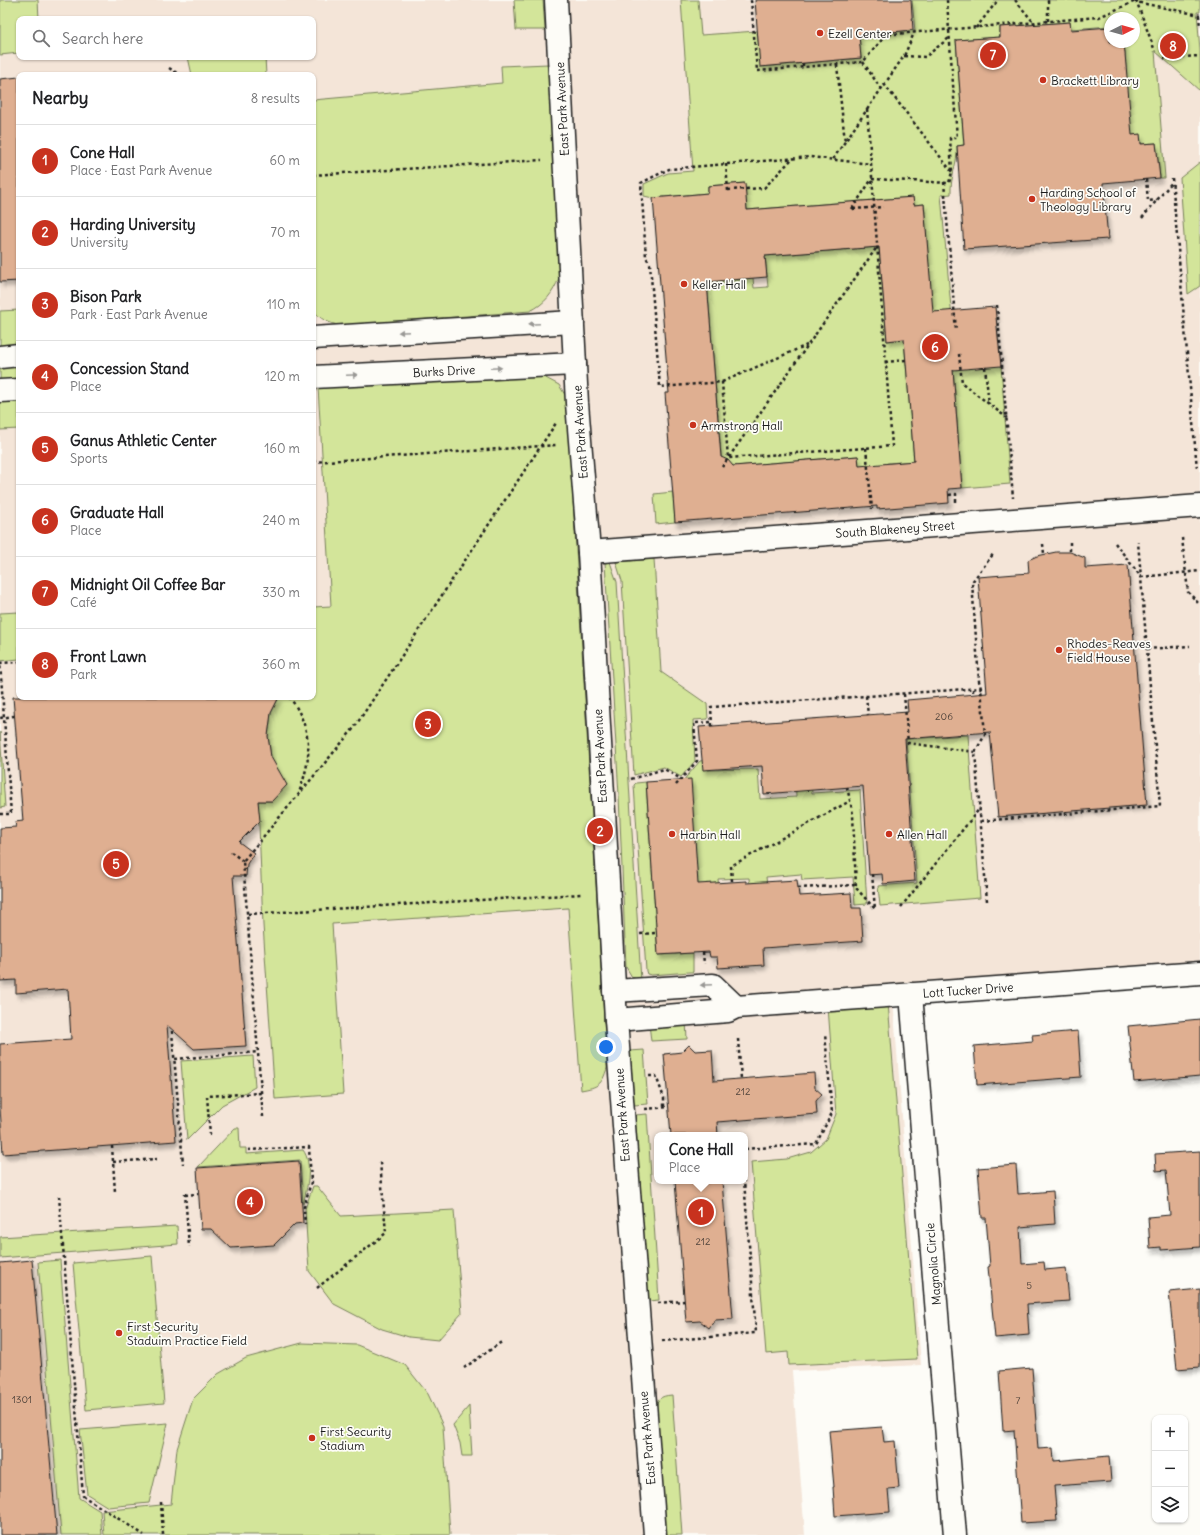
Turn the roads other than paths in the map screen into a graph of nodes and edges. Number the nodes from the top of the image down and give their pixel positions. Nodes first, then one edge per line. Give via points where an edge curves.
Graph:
1 (556, 0) edge
2 (573, 322) junction
3 (316, 338) edge
4 (16, 356) edge
5 (0, 357) edge
6 (575, 364) junction
7 (316, 377) edge
8 (16, 390) edge
9 (0, 391) edge
10 (1200, 506) edge
11 (589, 552) junction
12 (1200, 972) edge
13 (910, 994) junction
14 (615, 1006) junction
15 (655, 1535) edge
16 (955, 1535) edge

1 - 2 street, East Park Avenue
2 -> 3 street
2 - 6 street, East Park Avenue
4 - 5 street
7 -> 6 street, Burks Drive
6 - 11 street, East Park Avenue
8 - 9 street
10 - 11 street, South Blakeney Street
11 - 14 street, East Park Avenue
12 - 13 street, Lott Tucker Drive
13 - 14 street, Lott Tucker Drive
13 - 16 street, Magnolia Circle
14 - 15 street, East Park Avenue

